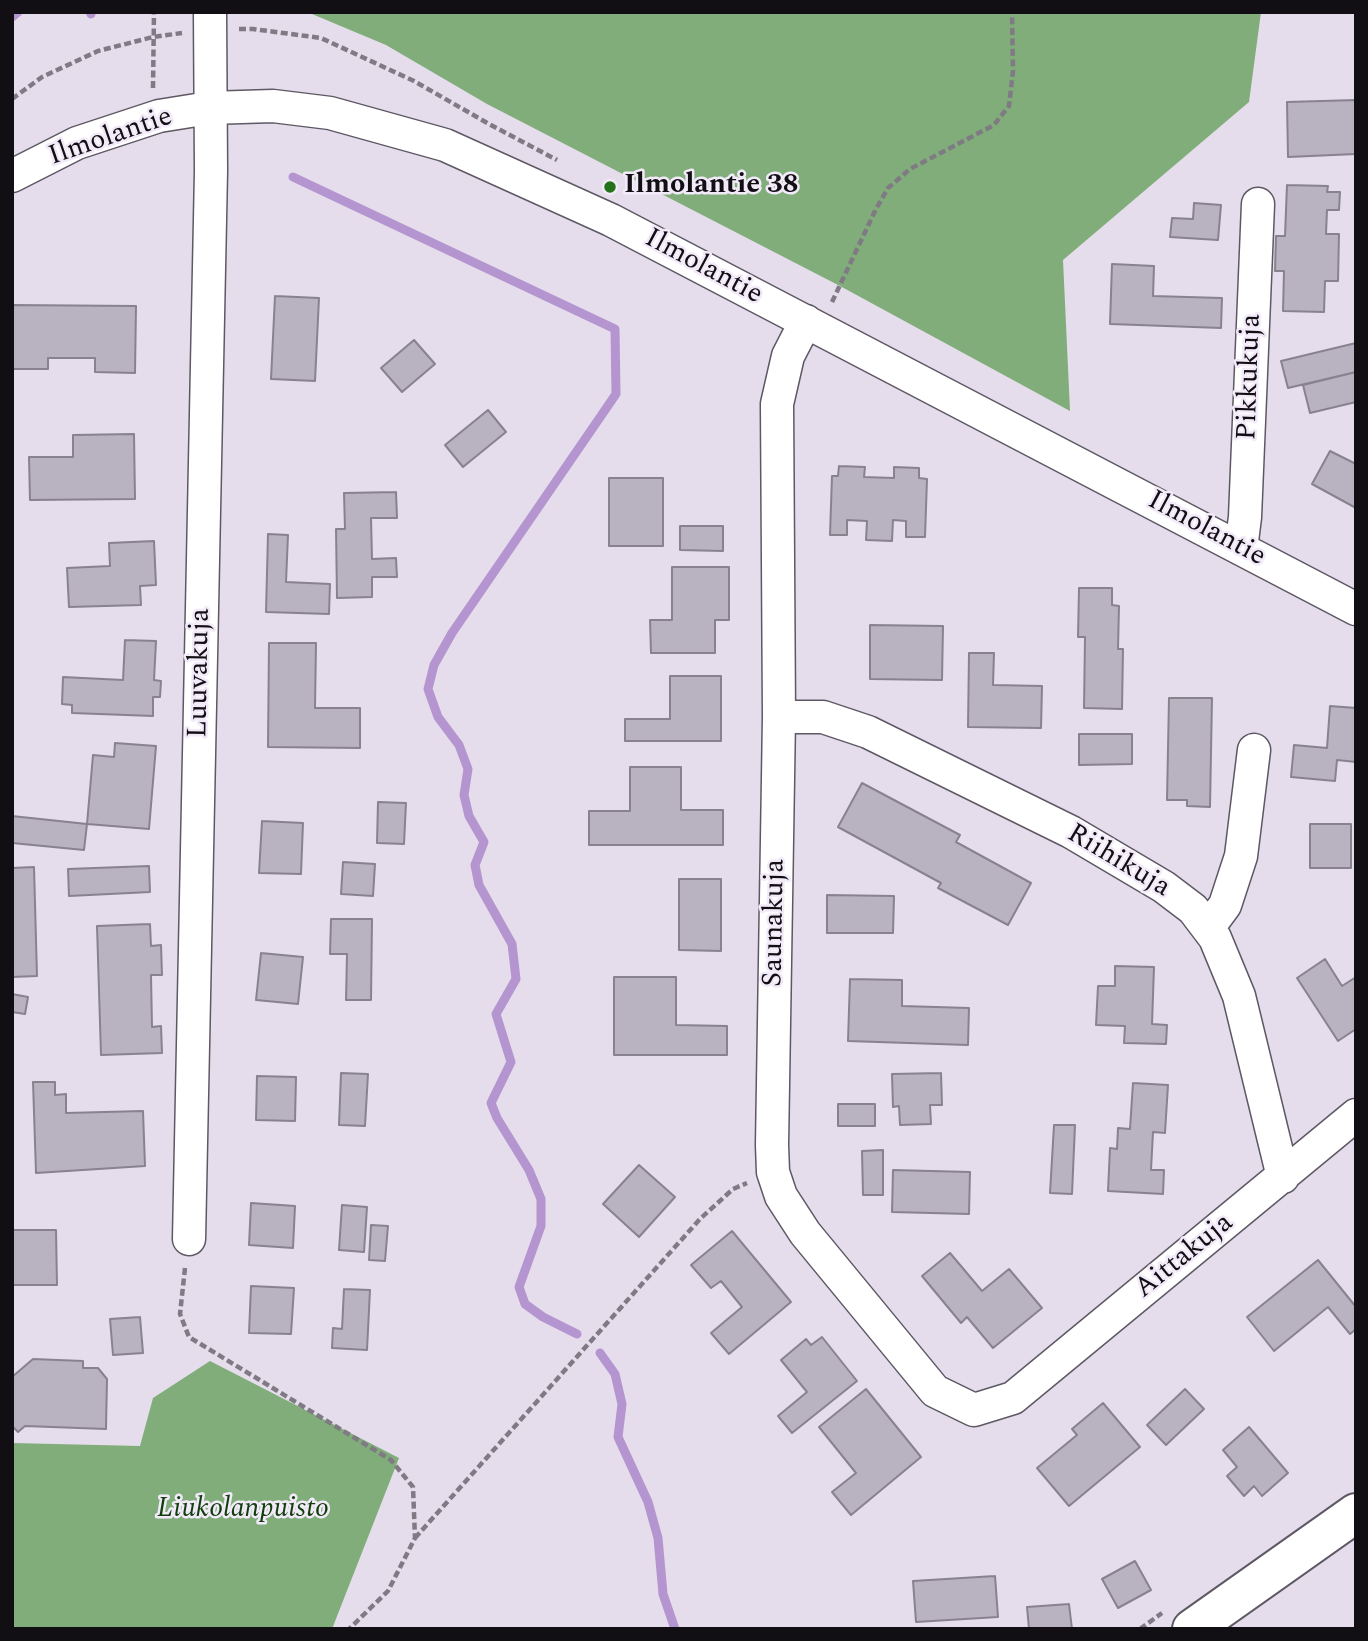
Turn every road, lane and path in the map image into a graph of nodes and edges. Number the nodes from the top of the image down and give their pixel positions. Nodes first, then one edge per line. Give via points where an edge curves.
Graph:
1 (154, 12) edge
2 (210, 12) edge
3 (1012, 12) edge
4 (12, 99) edge
5 (209, 108) junction
6 (12, 176) edge
7 (1258, 204) dead end
8 (832, 302) dead end
9 (806, 321) junction
10 (1241, 549) junction
11 (1356, 609) edge
12 (779, 717) junction
13 (1254, 750) dead end
14 (1208, 928) junction
15 (1356, 1115) edge
16 (773, 1172) junction
17 (1283, 1177) junction
18 (189, 1239) joint
19 (1013, 1398) joint
20 (1356, 1513) edge
21 (415, 1538) junction
22 (349, 1629) edge
23 (1192, 1629) edge

1 - 4 path via 153,37 98,51 42,77
2 - 5 street, Luuvakuja
3 - 8 path via 1009,106 994,125 910,169 888,188
5 - 6 street, Ilmolantie via 159,116 77,143
5 - 9 street, Ilmolantie via 273,106 330,114 445,145 611,220
5 - 18 street, Luuvakuja
7 - 10 street, Pikkukuja
9 - 10 street, Ilmolantie
9 - 12 street, Saunakuja via 788,356 777,404
10 - 11 street, Ilmolantie
12 - 14 street, Riihikuja via 823,717 868,732 1059,826 1164,887 1193,909
12 - 16 street, Saunakuja
13 - 14 street via 1241,856 1225,905
14 - 17 street, Riihikuja via 1239,996
15 - 17 street, Aittakuja
16 - 19 street, Saunakuja via 781,1196 805,1233 935,1391 974,1410
16 - 21 path via 733,1189 701,1219
17 - 19 street, Aittakuja
18 - 21 path via 180,1314 189,1336 391,1460 413,1487
20 - 23 main road
21 - 22 path via 388,1591

